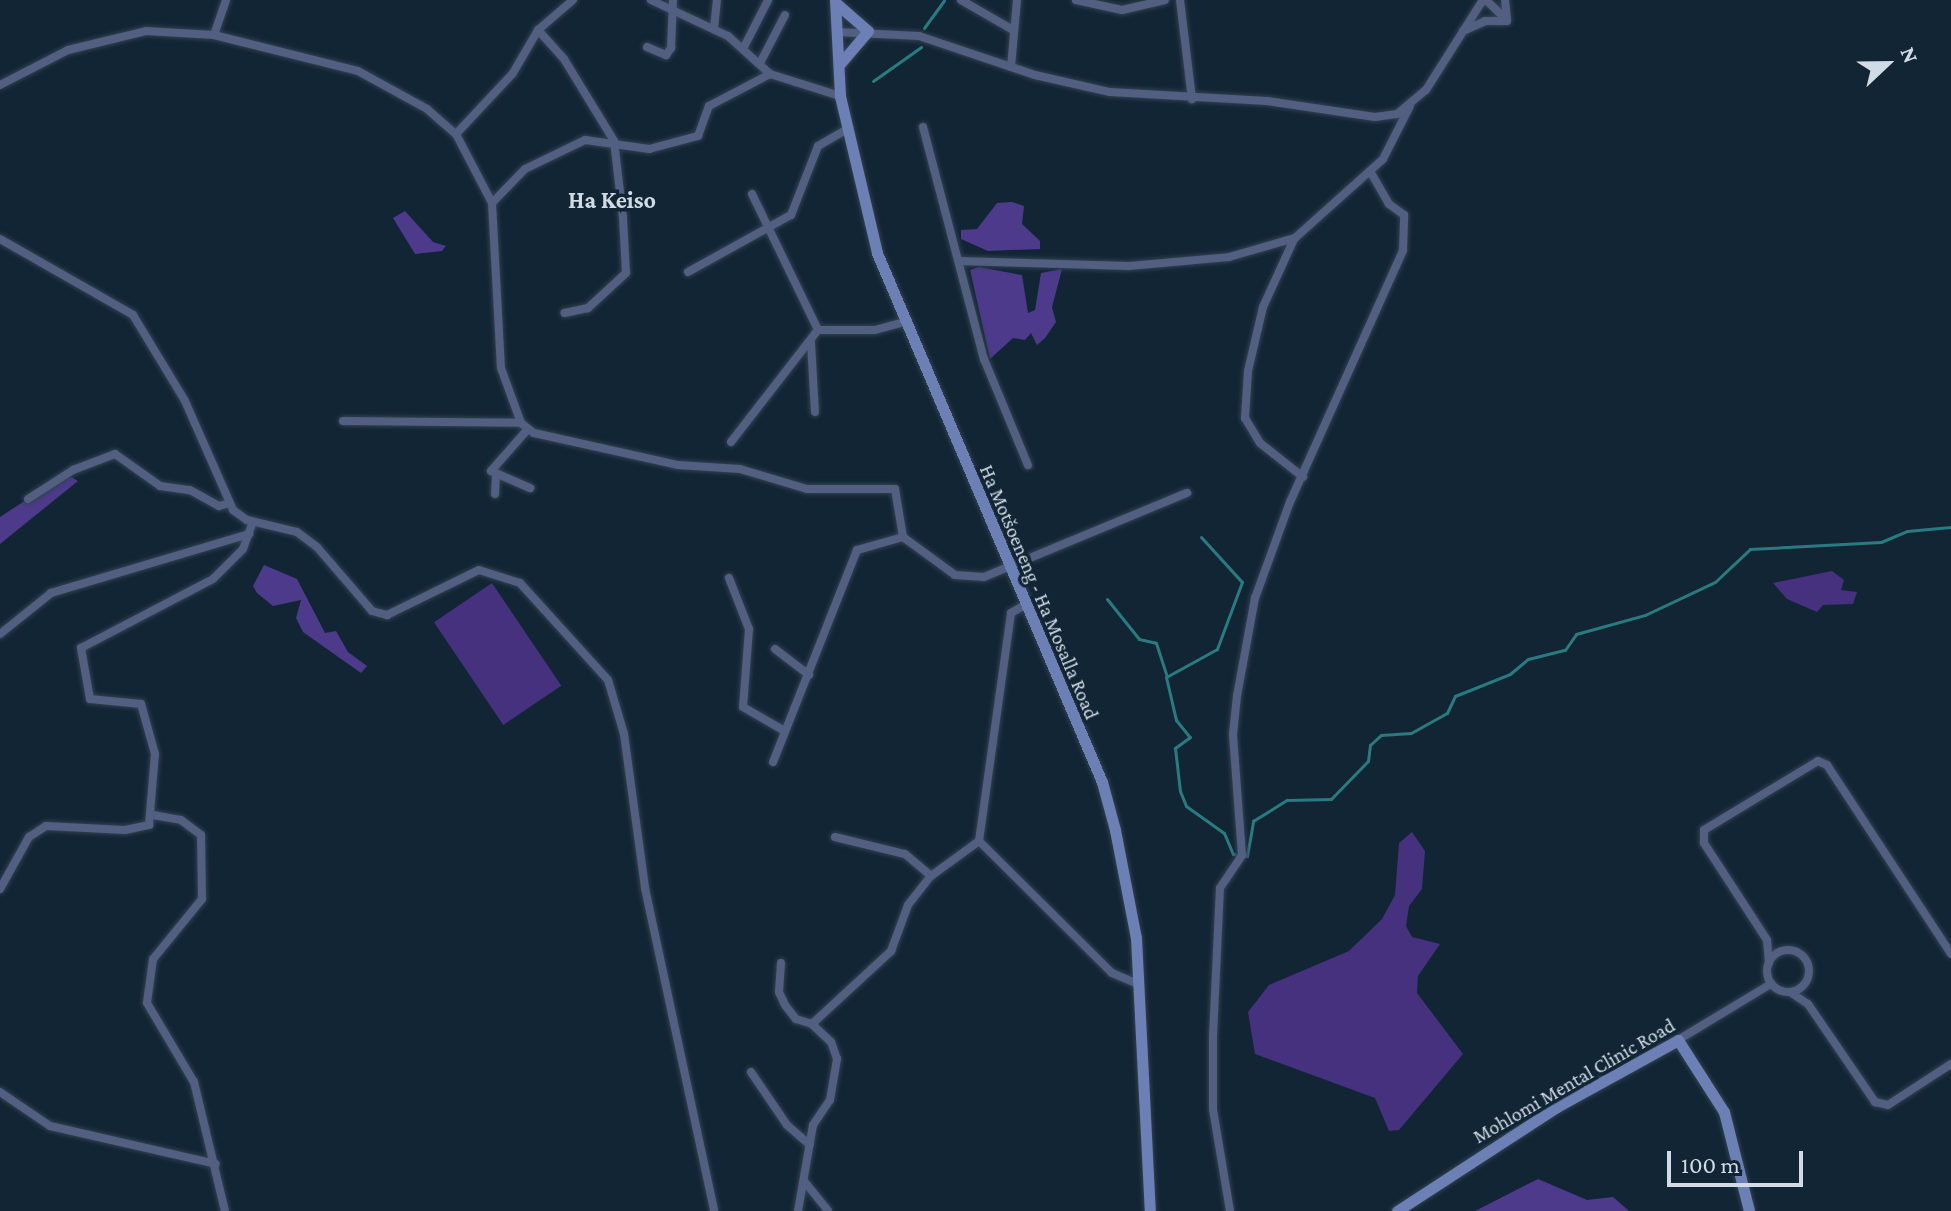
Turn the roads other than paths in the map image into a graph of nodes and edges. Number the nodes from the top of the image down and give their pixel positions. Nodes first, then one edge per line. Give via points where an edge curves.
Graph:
1 (226, 0) edge
2 (573, 0) edge
3 (651, 0) edge
4 (717, 0) edge
5 (768, 0) edge
6 (835, 0) edge
7 (961, 0) edge
8 (1017, 0) edge
9 (1076, 0) edge
10 (1165, 0) edge
11 (1180, 0) edge
12 (1484, 0) edge
13 (1505, 0) edge
14 (673, 5) edge
15 (785, 15) dead end
16 (1507, 21) junction
17 (714, 28) junction
18 (538, 30) junction
19 (1013, 30) junction
20 (868, 31) junction
21 (837, 32) junction
22 (214, 35) junction
23 (1454, 38) junction
24 (647, 47) dead end
25 (744, 47) junction
26 (760, 63) junction
27 (839, 66) junction
28 (1011, 67) junction
29 (770, 74) junction
30 (0, 85) edge
31 (840, 96) junction
32 (1192, 99) junction
33 (1410, 106) junction
34 (923, 127) dead end
35 (846, 130) junction
36 (456, 134) junction
37 (614, 141) junction
38 (1370, 171) junction
39 (752, 194) dead end
40 (492, 203) junction
41 (765, 230) junction
42 (1295, 238) junction
43 (0, 239) edge
44 (959, 261) junction
45 (688, 272) dead end
46 (565, 313) dead end
47 (904, 322) junction
48 (818, 330) junction
49 (811, 343) junction
50 (815, 412) dead end
51 (343, 421) dead end
52 (525, 426) junction
53 (731, 442) dead end
54 (1028, 465) dead end
55 (495, 475) junction
56 (1303, 477) junction
57 (530, 488) dead end
58 (1187, 493) dead end
59 (495, 494) dead end
60 (28, 499) dead end
61 (230, 503) junction
62 (253, 522) junction
63 (249, 534) junction
64 (903, 537) junction
65 (1009, 569) junction
66 (729, 578) dead end
67 (1025, 605) junction
68 (0, 634) edge
69 (775, 649) dead end
70 (809, 675) junction
71 (783, 730) junction
72 (773, 762) dead end
73 (153, 815) junction
74 (835, 837) dead end
75 (979, 841) junction
76 (931, 876) junction
77 (0, 889) edge
78 (1951, 954) edge
79 (781, 963) dead end
80 (1769, 963) junction
81 (1138, 984) junction
82 (1771, 984) junction
83 (1790, 992) junction
84 (812, 1024) junction
85 (1678, 1040) junction
86 (1951, 1064) edge
87 (751, 1072) dead end
88 (0, 1092) edge
89 (810, 1145) junction
90 (216, 1164) junction
91 (804, 1181) junction
92 (225, 1211) edge
93 (714, 1211) edge
94 (798, 1211) edge
95 (828, 1211) edge
96 (1150, 1211) edge
97 (1230, 1211) edge
98 (1397, 1211) edge
99 (1749, 1211) edge

1 - 22 street
2 - 18 street
3 - 14 street
4 - 17 street
5 - 25 street
6 - 20 main road via 847,19
6 - 21 main road, Ha Motšoeneng - Ha Mosalla Road
7 - 19 street
8 - 19 street
9 - 10 street via 1122,10
11 - 32 street
12 - 16 street
12 - 23 street
13 - 16 street
14 - 17 street
14 - 24 street via 671,48 666,55
15 - 26 street
16 - 23 street via 1474,24
17 - 25 street
18 - 36 street via 513,73
18 - 37 street via 564,59
19 - 28 street
20 - 21 street
20 - 27 main road
20 - 28 street via 919,36
21 - 27 main road, Ha Motšoeneng - Ha Mosalla Road
22 - 30 street via 136,33 68,50
22 - 36 street via 358,71 427,109
23 - 33 street
25 - 26 street
26 - 29 street
27 - 31 main road, Ha Motšoeneng - Ha Mosalla Road
28 - 32 street via 1110,92
29 - 31 street
29 - 37 street via 709,106 698,136 649,149
31 - 35 main road, Ha Motšoeneng - Ha Mosalla Road
32 - 33 street via 1267,101 1375,117
33 - 38 street via 1399,133
34 - 44 street
35 - 41 street via 818,146 791,215
35 - 47 main road, Ha Motšoeneng - Ha Mosalla Road via 877,253
36 - 40 street
37 - 40 street via 585,140 525,169
37 - 46 street via 626,273 588,308
38 - 42 street
38 - 56 street via 1389,204 1404,215 1403,250
39 - 41 street
40 - 52 street via 501,368
41 - 45 street
41 - 48 street via 794,271
42 - 44 street via 1229,257 1142,265
42 - 56 street via 1271,280 1260,318 1245,418 1260,443
43 - 61 street via 133,315 185,401
44 - 54 street via 984,359
47 - 48 street via 875,330
47 - 65 main road, Ha Motšoeneng - Ha Mosalla Road
48 - 49 street
49 - 50 street
49 - 53 street
51 - 52 street
52 - 55 street via 493,465
52 - 64 street via 552,442 740,469 807,489 895,489
55 - 57 street
55 - 59 street
56 - 97 street via 1255,598 1234,721 1242,855 1220,888 1213,1036 1213,1109
58 - 65 street
60 - 61 street via 73,470 115,454 160,486 190,490 219,506
61 - 62 street
62 - 63 street
62 - 93 street via 297,532 317,547 372,611 387,615 479,570 520,583 608,680 624,734 645,888
63 - 68 street via 51,593
63 - 73 street via 243,549 213,579 81,648 90,699 141,704 155,754
64 - 65 street via 955,575 984,577
64 - 70 street via 857,550
65 - 67 main road, Ha Motšoeneng - Ha Mosalla Road
66 - 71 street via 749,629 743,707
67 - 75 street via 1011,613
67 - 81 main road, Ha Motšoeneng - Ha Mosalla Road via 1102,782 1128,884
69 - 70 street
70 - 71 street
71 - 72 street
73 - 77 street via 149,825 125,830 46,826 29,837
73 - 90 street via 181,820 201,835 202,899 153,959 147,1003 194,1082
74 - 76 street via 905,854
75 - 76 street
75 - 81 street via 1112,973
76 - 84 street via 908,905 891,951
78 - 80 street via 1827,765 1818,761 1704,830 1704,843 1767,940
79 - 84 street via 779,992 785,1005 796,1019
80 - 82 street
80 - 83 street via 1786,951 1804,959 1807,980
81 - 96 main road, Ha Motšoeneng - Ha Mosalla Road
82 - 83 street
82 - 85 street, Mohlomi Mental Clinic Road
83 - 86 street via 1808,1004 1875,1102 1888,1105
84 - 89 street via 831,1042 837,1059 830,1100 813,1125
85 - 98 main road, Mohlomi Mental Clinic Road via 1555,1108
85 - 99 main road via 1724,1112
87 - 89 street via 787,1125
88 - 90 street via 50,1126
89 - 91 street
90 - 92 street
91 - 94 street
91 - 95 street

